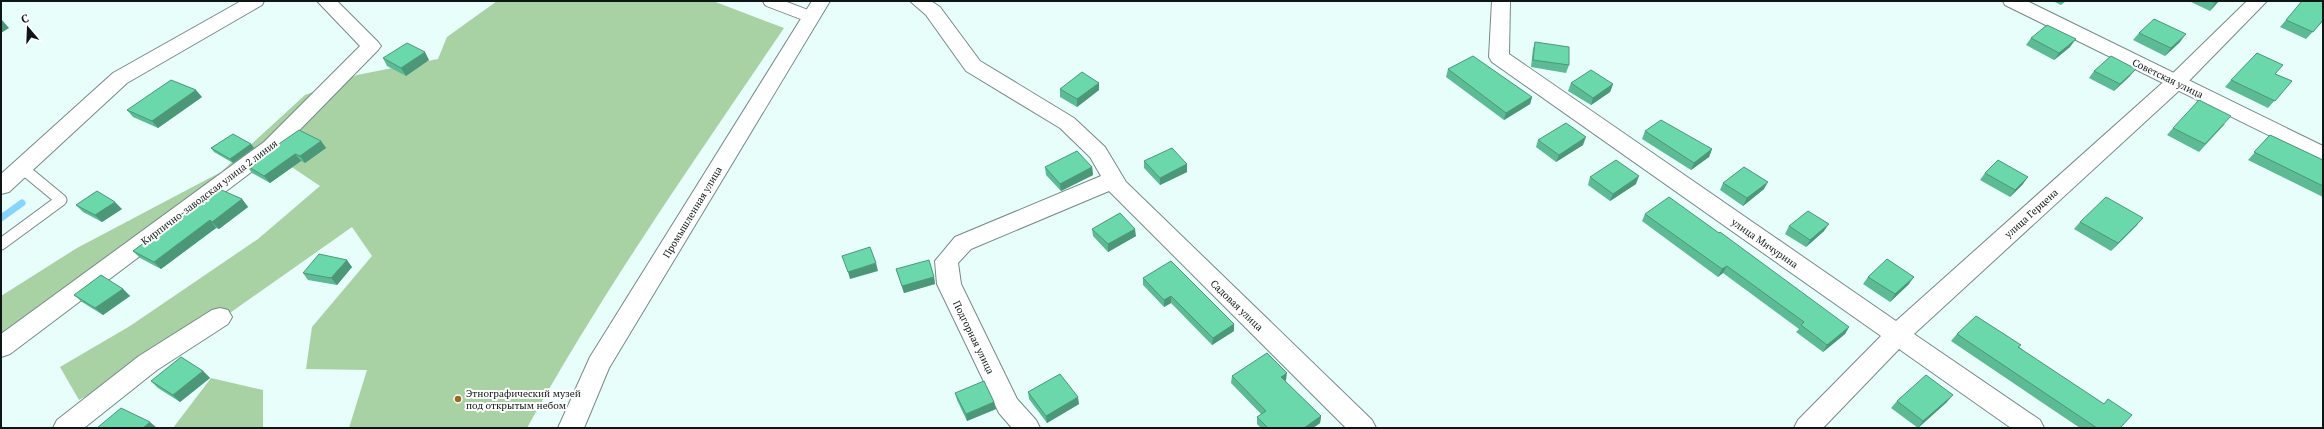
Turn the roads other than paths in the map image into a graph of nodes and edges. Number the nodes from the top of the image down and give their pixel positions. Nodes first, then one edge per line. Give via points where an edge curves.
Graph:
1 (255, 1) edge
2 (326, 1) edge
3 (769, 1) edge
4 (919, 1) edge
5 (1501, 1) edge
6 (2012, 1) edge
7 (2258, 1) edge
8 (816, 9) edge
9 (2176, 82) junction
10 (2323, 155) edge
11 (21, 167) junction
12 (1114, 180) junction
13 (1, 186) edge
14 (1, 244) edge
15 (220, 317) dead end
16 (1896, 336) junction
17 (1, 347) edge
18 (66, 428) edge
19 (571, 428) edge
20 (1027, 428) edge
21 (1363, 428) edge
22 (1807, 428) edge
23 (2031, 428) edge

1 - 11 street via 120,78
2 - 17 street, Кирпично-заводская улица 2 линия via 372,46 271,147
3 - 8 lane
4 - 12 street, Садовая улица via 933,11 973,66 1067,123 1098,152
5 - 16 street, улица Мичурина via 1499,57
6 - 9 street, Советская улица
7 - 9 street, улица Герцена
8 - 19 street, Промышленная улица via 599,364
9 - 10 street, Советская улица
9 - 16 street, улица Герцена
11 - 13 street
11 - 14 lane via 61,200
12 - 20 street, Подгорная улица via 963,243 946,261 949,284 1008,406
12 - 21 street, Садовая улица via 1118,188
15 - 18 street via 148,362
16 - 22 street, улица Герцена
16 - 23 street, улица Мичурина

